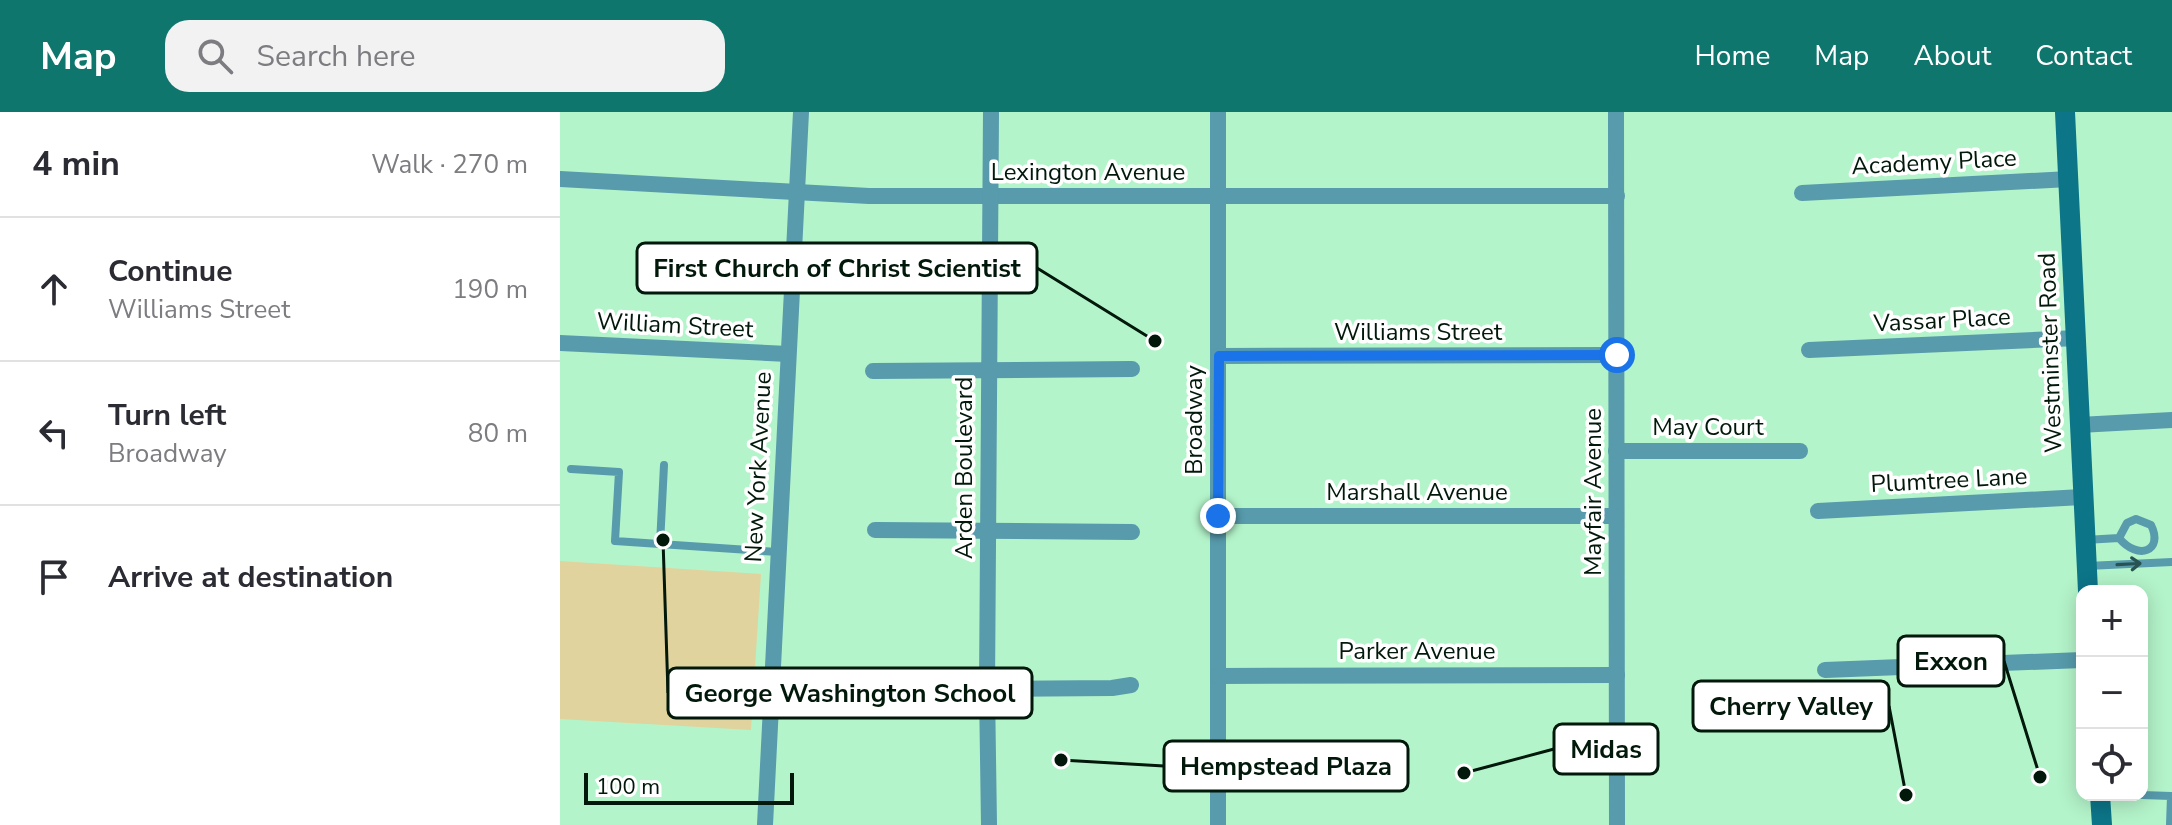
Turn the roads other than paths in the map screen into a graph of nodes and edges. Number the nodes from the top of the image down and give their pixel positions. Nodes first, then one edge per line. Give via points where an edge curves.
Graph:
1 (801, 112) edge
2 (991, 112) edge
3 (1218, 112) edge
4 (1616, 112) edge
5 (2065, 112) edge
6 (560, 179) edge
7 (2069, 179) junction
8 (797, 191) junction
9 (1802, 193) dead end
10 (990, 196) junction
11 (1218, 196) junction
12 (1617, 196) junction
13 (2077, 338) junction
14 (560, 343) edge
15 (1809, 350) dead end
16 (788, 354) junction
17 (1617, 355) junction
18 (1219, 356) junction
19 (1132, 369) dead end
20 (873, 371) dead end
21 (988, 371) junction
22 (2172, 420) edge
23 (2079, 425) junction
24 (1616, 451) junction
25 (1800, 451) dead end
26 (664, 465) dead end
27 (571, 469) dead end
28 (2082, 497) junction
29 (1818, 511) dead end
30 (1218, 516) junction
31 (1616, 516) junction
32 (875, 530) dead end
33 (988, 530) junction
34 (1132, 532) dead end
35 (2119, 538) junction
36 (2085, 540) junction
37 (660, 544) junction
38 (778, 552) junction
39 (2172, 562) edge
40 (2086, 566) junction
41 (2088, 585) edge
42 (2076, 660) edge
43 (1825, 670) dead end
44 (1617, 675) junction
45 (1218, 676) junction
46 (1131, 685) dead end
47 (987, 689) junction
48 (855, 690) dead end
49 (2148, 795) edge
50 (2100, 801) edge
51 (765, 825) edge
52 (989, 825) edge
53 (1218, 825) edge
54 (1617, 825) edge
55 (2102, 825) edge
56 (2170, 825) edge

1 - 8 street, New York Avenue
2 - 10 street, Arden Boulevard
3 - 11 street, Broadway
4 - 12 street, Mayfair Avenue
5 - 7 main road, Westminster Road
6 - 8 street, Lexington Avenue
7 - 9 street, Academy Place
7 - 13 main road, Westminster Road
8 - 10 street, Lexington Avenue
8 - 16 street, New York Avenue
10 - 11 street, Lexington Avenue
10 - 21 street, Arden Boulevard
11 - 12 street, Lexington Avenue
11 - 18 street, Broadway
12 - 17 street, Mayfair Avenue
13 - 15 street, Vassar Place
13 - 23 main road, Westminster Road
14 - 16 street, William Street
16 - 38 street, New York Avenue
17 - 18 street, Williams Street
17 - 24 street, Mayfair Avenue
18 - 30 street, Broadway
19 - 21 street
20 - 21 street
21 - 33 street, Arden Boulevard
22 - 23 street
23 - 28 main road, Westminster Road
24 - 25 street, May Court
24 - 31 street, Mayfair Avenue
26 - 37 lane
27 - 37 lane via 619,472 615,541
28 - 29 street, Plumtree Lane
28 - 36 main road, Westminster Road
30 - 31 street, Marshall Avenue
30 - 45 street, Broadway
31 - 44 street, Mayfair Avenue
32 - 33 street
33 - 34 street
33 - 47 street, Arden Boulevard
35 - 35 lane via 2132,551 2142,552 2155,535 2147,521 2136,519 2127,523
35 - 36 lane
36 - 40 main road, Westminster Road
37 - 38 lane
38 - 51 street, New York Avenue
40 -> 39 lane
40 - 41 main road, Westminster Road
42 - 43 street
44 - 45 street, Parker Avenue
44 - 54 street, Mayfair Avenue
45 - 53 street, Broadway
46 - 47 street
47 - 48 street
47 - 52 street, Arden Boulevard
49 - 56 lane via 2171,796
50 - 55 main road

